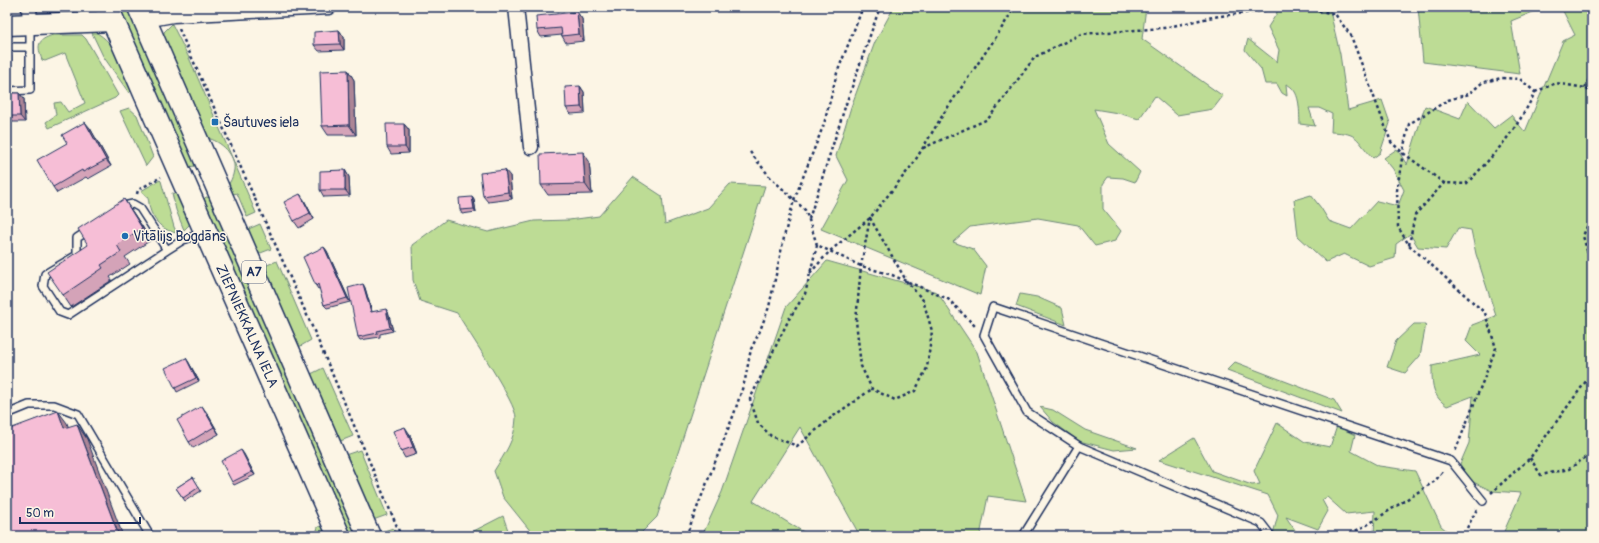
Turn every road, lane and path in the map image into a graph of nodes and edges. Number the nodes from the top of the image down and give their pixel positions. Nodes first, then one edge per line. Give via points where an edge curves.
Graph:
1 (329, 7) edge
2 (516, 7) edge
3 (863, 7) edge
4 (880, 7) edge
5 (1015, 7) edge
6 (1292, 7) edge
7 (1301, 7) edge
8 (264, 9) edge
9 (142, 13) edge
10 (110, 14) edge
11 (30, 15) edge
12 (173, 15) junction
13 (7, 25) edge
14 (30, 46) junction
15 (7, 48) edge
16 (1592, 73) edge
17 (1585, 88) junction
18 (7, 91) edge
19 (1535, 92) junction
20 (1592, 92) edge
21 (530, 147) dead end
22 (923, 148) junction
23 (750, 152) dead end
24 (1402, 153) junction
25 (212, 175) junction
26 (163, 176) dead end
27 (1444, 182) junction
28 (186, 188) junction
29 (794, 200) junction
30 (133, 204) junction
31 (1592, 215) edge
32 (870, 218) junction
33 (809, 220) junction
34 (206, 232) junction
35 (818, 245) junction
36 (1409, 245) junction
37 (167, 250) junction
38 (830, 251) junction
39 (861, 266) junction
40 (1592, 268) edge
41 (810, 273) junction
42 (907, 282) junction
43 (984, 335) junction
44 (1592, 372) edge
45 (872, 389) junction
46 (7, 414) edge
47 (1079, 446) junction
48 (1530, 458) junction
49 (1592, 458) edge
50 (1451, 461) junction
51 (1483, 501) junction
52 (1467, 528) dead end
53 (150, 536) edge
54 (339, 536) edge
55 (369, 536) edge
56 (401, 536) edge
57 (686, 536) edge
58 (1023, 536) edge
59 (1271, 536) edge
60 (1346, 536) edge

1 - 8 street
2 - 21 street
3 - 29 path via 837,73 824,124
4 - 33 path
5 - 22 path
6 - 22 path via 1213,17 1164,28 1081,34 1035,57 988,119
7 - 24 path via 1335,14 1351,36 1391,142
8 - 12 street
9 - 12 street
9 - 25 highway, ZIEPNIEKKALNA IELA / A7
10 - 11 main road
10 - 28 highway, ZIEPNIEKKALNA IELA / A7
11 - 13 main road
11 - 14 lane
12 - 56 path via 314,331
14 - 15 lane
14 - 18 lane via 30,90
16 - 17 path
17 - 19 path via 1556,83
17 - 20 path
19 - 24 path via 1520,79 1502,78 1483,82 1469,94 1448,100 1409,124
19 - 27 path via 1527,109 1496,152 1466,184
22 - 32 path
23 - 29 path via 770,177
24 - 27 path
24 - 36 path via 1397,190 1398,227
25 - 28 highway via 200,188
25 - 55 highway, ZIEPNIEKKALNA IELA / A7
26 - 30 path via 138,190
27 - 36 path via 1415,215
28 - 34 highway, ZIEPNIEKKALNA IELA / A7
29 - 33 path
29 - 57 path via 769,307 751,349 745,380 734,414
30 - 37 lane via 140,208
30 - 37 lane via 77,238 77,255 45,274 43,286 60,312 68,315
31 - 40 path via 1583,236
32 - 38 path
32 - 39 path
32 - 42 path
33 - 35 path
34 - 37 lane via 183,240
34 - 54 highway, ZIEPNIEKKALNA IELA / A7
35 - 38 path
35 - 41 path
36 - 50 path via 1484,313 1496,348
38 - 39 path
38 - 41 path
39 - 42 path
39 - 45 path via 856,321 861,366
41 - 45 path via 804,294 788,319 750,399 758,423 771,436 797,446 832,416
42 - 43 path via 948,299
42 - 45 path via 923,300 932,331 927,368 915,391 894,400
43 - 47 lane via 1027,412
43 - 50 lane via 993,307
44 - 48 path
46 - 53 lane via 29,405 54,405 78,414
47 - 58 lane
47 - 59 lane via 1261,523
48 - 49 path via 1541,475 1568,469 1586,458
48 - 51 path
50 - 51 lane
50 - 60 path via 1435,481
51 - 52 path

